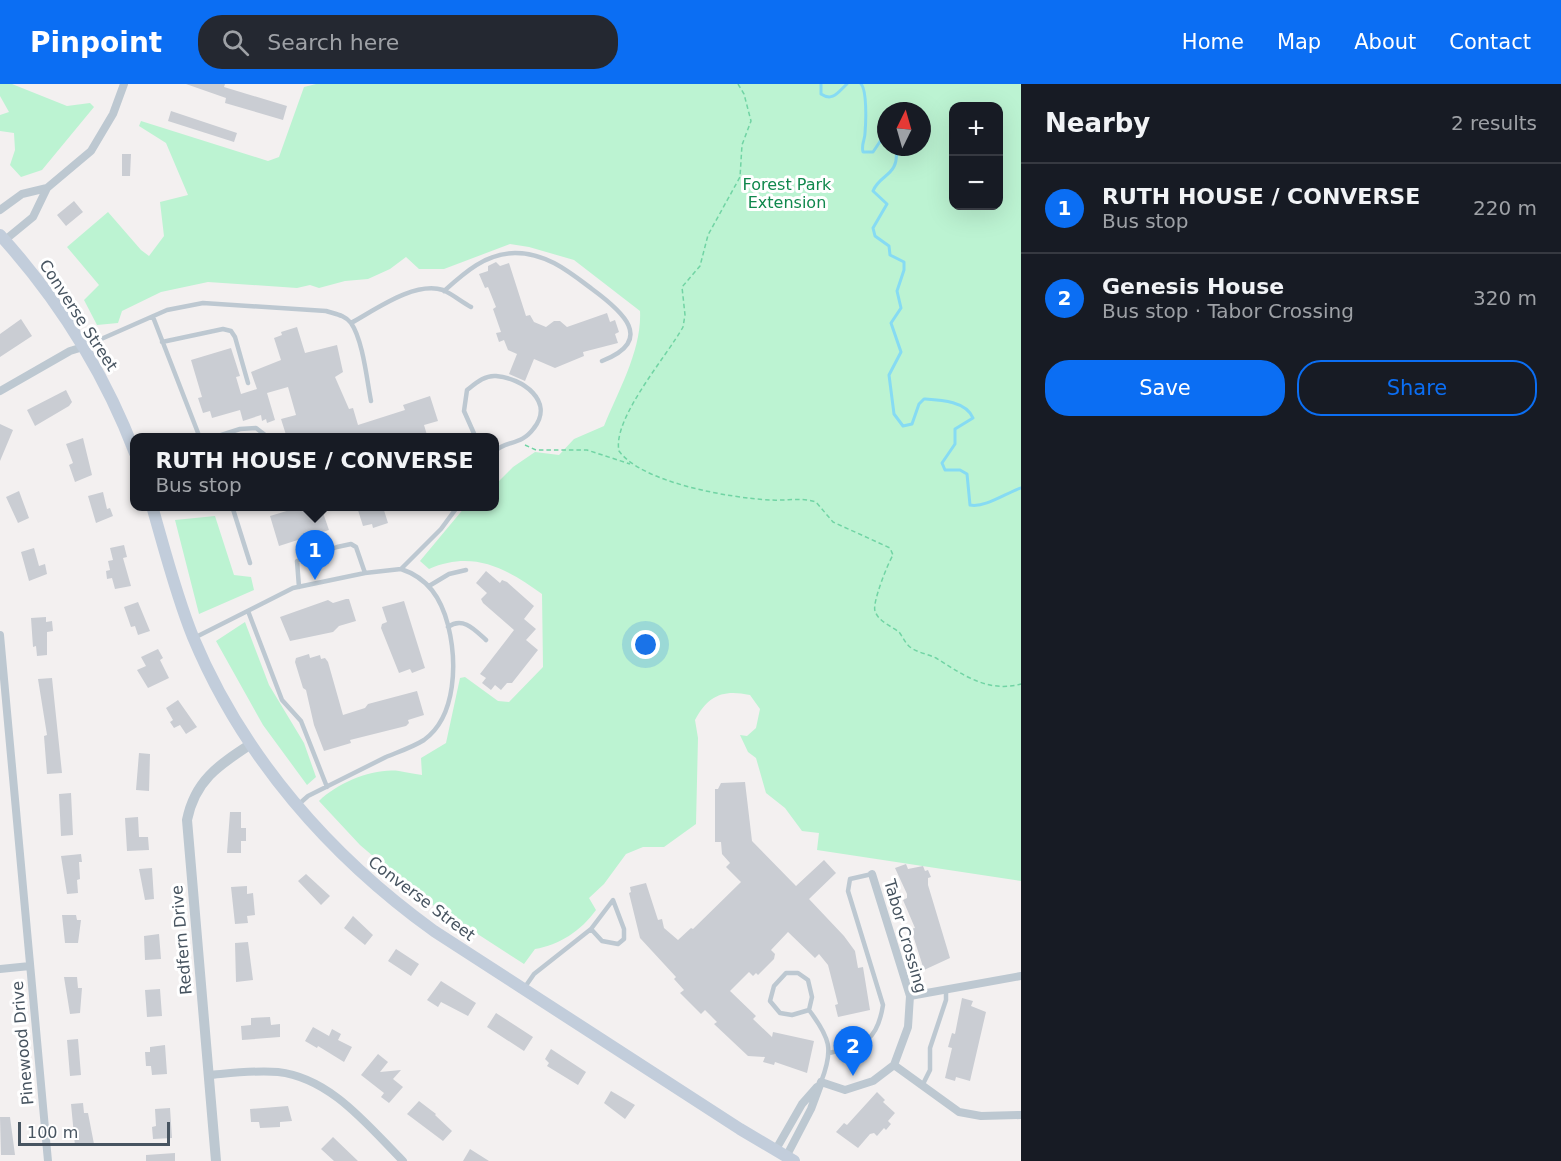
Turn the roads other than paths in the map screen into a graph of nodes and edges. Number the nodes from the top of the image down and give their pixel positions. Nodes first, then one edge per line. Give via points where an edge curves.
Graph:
1 (124, 84) edge
2 (47, 188) junction
3 (0, 210) edge
4 (3, 238) edge
5 (444, 291) junction
6 (471, 307) dead end
7 (153, 317) junction
8 (351, 323) junction
9 (162, 342) junction
10 (83, 346) junction
11 (602, 362) dead end
12 (248, 383) dead end
13 (0, 391) edge
14 (371, 401) dead end
15 (198, 433) edge
16 (228, 433) edge
17 (262, 433) edge
18 (474, 433) edge
19 (130, 441) edge
20 (499, 448) edge
21 (155, 511) edge
22 (232, 511) edge
23 (455, 511) edge
24 (250, 563) dead end
25 (400, 569) junction
26 (466, 570) dead end
27 (365, 573) junction
28 (429, 586) junction
29 (299, 587) junction
30 (248, 611) junction
31 (448, 627) junction
32 (0, 635) edge
33 (194, 638) junction
34 (486, 640) dead end
35 (251, 744) junction
36 (327, 787) junction
37 (297, 806) junction
38 (873, 874) joint
39 (591, 929) junction
40 (30, 966) junction
41 (0, 969) edge
42 (1021, 976) edge
43 (524, 990) junction
44 (946, 990) junction
45 (910, 996) junction
46 (809, 1010) junction
47 (829, 1053) junction
48 (894, 1065) junction
49 (208, 1075) junction
50 (821, 1082) junction
51 (922, 1086) junction
52 (1021, 1114) edge
53 (785, 1156) edge
54 (48, 1161) edge
55 (216, 1161) edge
56 (403, 1161) edge

1 - 2 street via 113,114 91,151
2 - 3 street via 22,194
2 - 4 street via 33,217
4 - 10 main road, Converse Street via 37,278
5 - 6 lane
5 - 8 lane via 412,292
5 - 11 lane via 470,268 493,256 539,256 557,264 614,305 630,324 622,352
7 - 8 lane via 203,303 326,312 341,315
7 - 9 lane
7 - 10 lane
8 - 14 lane
9 - 12 lane via 223,329 231,331
9 - 15 lane
10 - 13 street
10 - 19 main road, Converse Street
16 - 17 lane via 256,428
18 - 20 lane via 464,411 467,390 479,380 495,376 527,385 537,395 541,412 535,427 521,441
21 - 33 main road, Converse Street via 172,579
22 - 24 lane
23 - 25 lane
25 - 27 lane
25 - 28 lane
26 - 28 lane via 449,574
27 - 29 lane
27 - 29 lane via 356,547 345,545 297,561
28 - 31 lane
29 - 30 lane
30 - 33 lane
30 - 36 lane via 282,700 301,721
31 - 34 lane via 460,622 468,624
31 - 36 lane via 452,671 447,710 424,740
32 - 40 street, Pinewood Drive
33 - 35 main road, Converse Street
35 - 37 main road, Converse Street
35 - 49 street, Redfern Drive via 203,779 190,804 187,820
36 - 37 lane
37 - 43 main road, Converse Street via 350,863 395,902
38 - 45 street, Tabor Crossing
38 - 47 lane via 850,879 848,891 883,1005 880,1023 863,1045
39 - 39 lane via 610,945 624,939 613,900
39 - 43 lane via 534,974
40 - 41 street
40 - 54 street, Pinewood Drive
42 - 44 street
43 - 53 main road, Converse Street
44 - 45 street
44 - 51 lane, Tabor Crossing via 930,1048 928,1077
45 - 48 street, Tabor Crossing via 908,1027
46 - 46 lane via 786,1014 772,1006 770,992 786,974 798,973 808,980 812,997
46 - 47 lane via 825,1034
47 - 50 lane
48 - 50 street via 855,1089 840,1090
48 - 51 street
49 - 55 street, Redfern Drive
49 - 56 street via 280,1072 306,1080 336,1095
50 - 53 street via 802,1104
51 - 52 street via 963,1113

